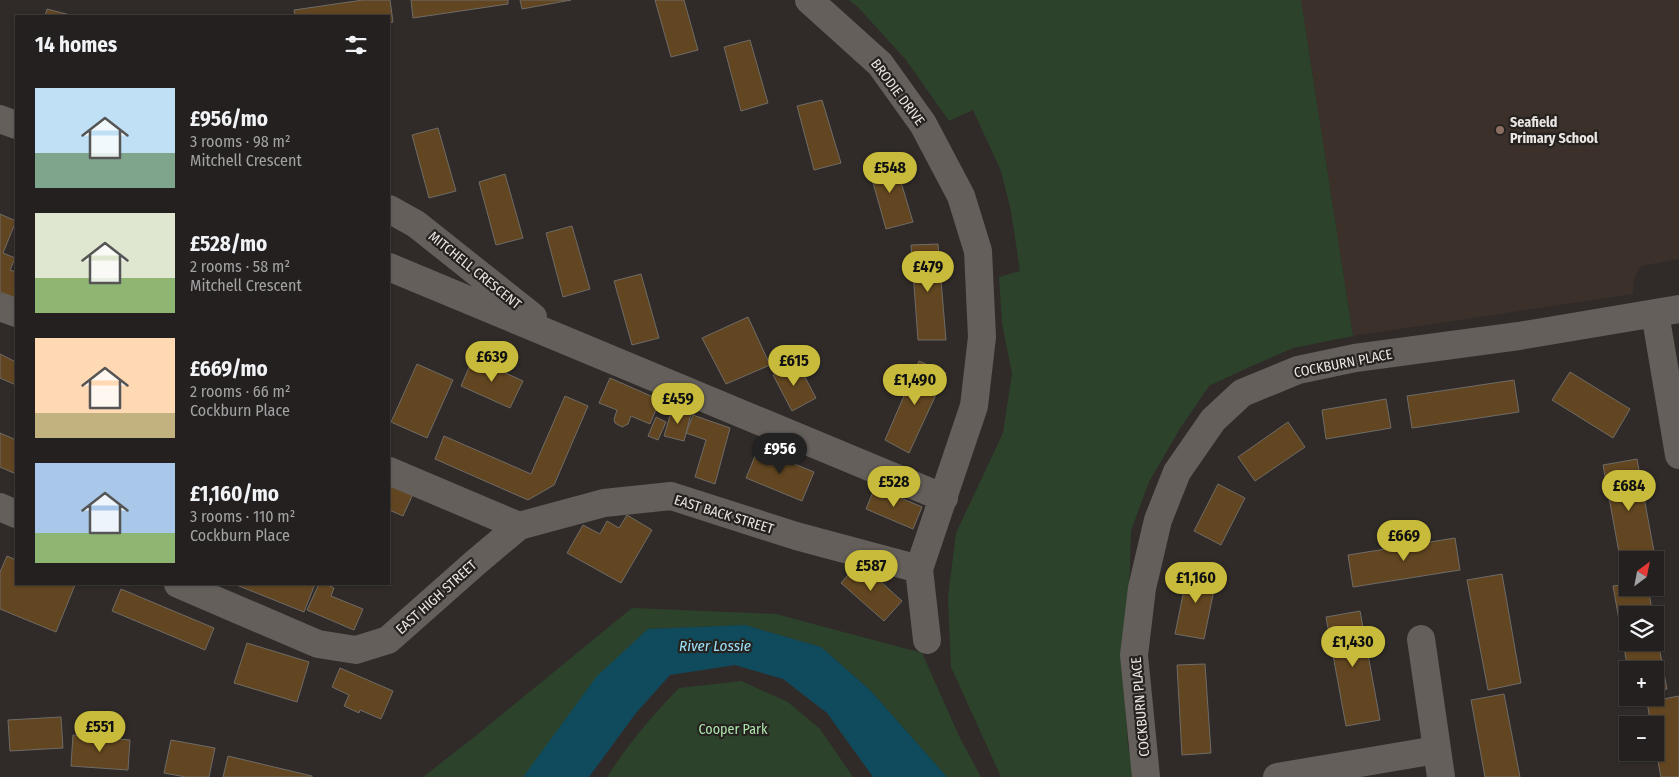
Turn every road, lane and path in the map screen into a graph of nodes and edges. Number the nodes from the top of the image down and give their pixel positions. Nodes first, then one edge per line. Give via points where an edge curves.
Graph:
1 (808, 0) edge
2 (0, 119) edge
3 (15, 125) edge
4 (390, 210) edge
5 (390, 267) edge
6 (0, 307) edge
7 (1667, 311) edge
8 (15, 314) edge
9 (558, 337) junction
10 (1679, 455) edge
11 (390, 471) edge
12 (944, 498) junction
13 (0, 507) edge
14 (15, 514) edge
15 (519, 526) junction
16 (919, 569) junction
17 (180, 585) edge
18 (1421, 639) dead end
19 (927, 640) dead end
20 (1436, 750) junction
21 (1146, 777) edge
22 (1277, 777) edge
23 (1441, 777) edge

1 - 12 street, BRODIE DRIVE via 880,64 923,124 961,196 978,251 982,337 974,406
2 - 3 street
4 - 9 street, MITCHELL CRESCENT via 416,224
5 - 9 street, MITCHELL CRESCENT
6 - 8 street
7 - 10 street
7 - 21 street, COCKBURN PLACE via 1519,336 1355,358 1298,370 1242,392 1213,420 1177,472 1158,520 1142,588 1134,654
9 - 12 street, MITCHELL CRESCENT
11 - 15 street
12 - 16 street, BRODIE DRIVE
13 - 14 street
15 - 16 street, EAST BACK STREET via 604,503 671,496 796,536
15 - 17 street, EAST HIGH STREET via 388,640 356,650 318,644
16 - 19 street, BRODIE DRIVE
18 - 20 street
20 - 22 street
20 - 23 street

